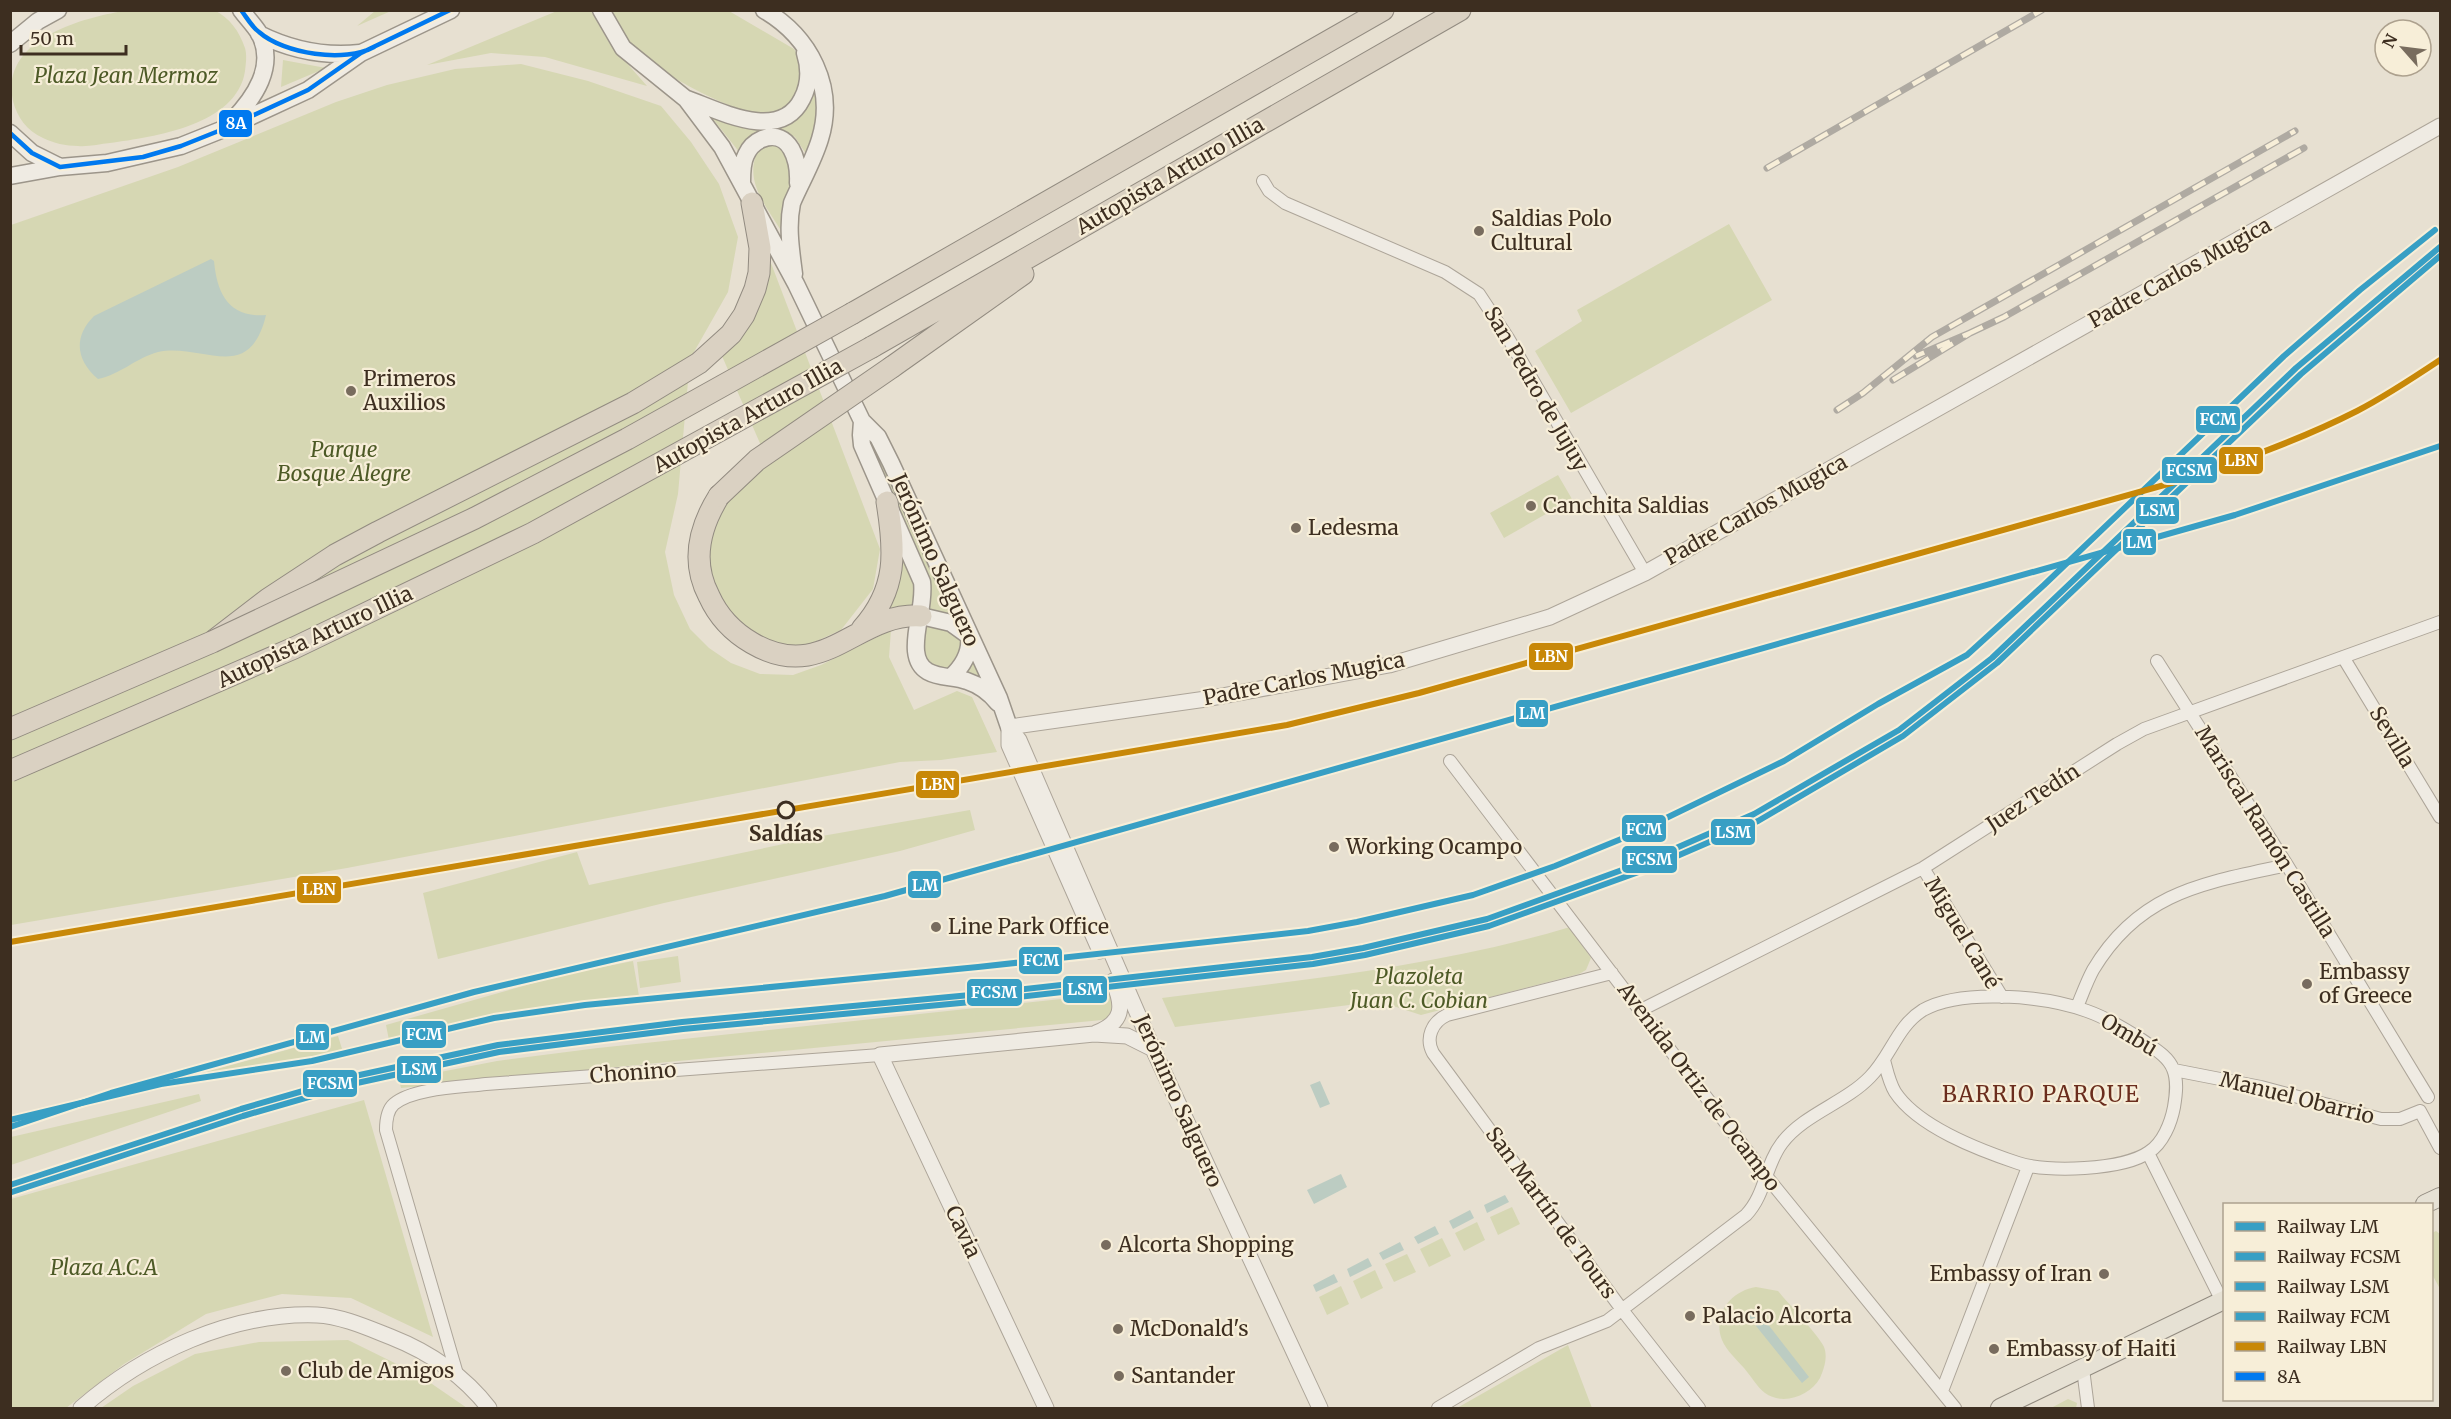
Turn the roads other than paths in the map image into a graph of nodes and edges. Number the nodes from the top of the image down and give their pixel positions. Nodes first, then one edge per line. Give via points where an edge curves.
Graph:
1 (58, 10) edge
2 (241, 10) edge
3 (451, 10) edge
4 (601, 10) edge
5 (764, 10) edge
6 (1369, 10) edge
7 (1383, 10) edge
8 (1460, 10) edge
9 (259, 34) junction
10 (1341, 34) junction
11 (796, 36) junction
12 (10, 44) edge
13 (361, 53) junction
14 (686, 99) junction
15 (2440, 126) edge
16 (226, 128) junction
17 (10, 133) edge
18 (60, 167) junction
19 (10, 176) edge
20 (1263, 181) dead end
21 (742, 182) junction
22 (797, 190) junction
23 (752, 203) junction
24 (1122, 204) junction
25 (796, 284) junction
26 (862, 421) junction
27 (886, 502) junction
28 (1645, 573) junction
29 (921, 616) junction
30 (2440, 622) edge
31 (969, 636) junction
32 (853, 638) junction
33 (212, 642) junction
34 (2343, 657) junction
35 (2157, 661) dead end
36 (951, 678) junction
37 (1000, 705) junction
38 (2189, 711) junction
39 (1009, 727) junction
40 (10, 729) edge
41 (1450, 761) dead end
42 (10, 771) edge
43 (2440, 817) edge
44 (2287, 865) junction
45 (1923, 868) junction
46 (1612, 973) junction
47 (2002, 997) junction
48 (2077, 1007) junction
49 (1641, 1010) junction
50 (1095, 1034) junction
51 (1153, 1049) junction
52 (880, 1055) junction
53 (1884, 1060) junction
54 (2174, 1070) junction
55 (2440, 1093) edge
56 (2428, 1097) junction
57 (2420, 1111) junction
58 (2440, 1148) edge
59 (2148, 1153) junction
60 (2028, 1167) junction
61 (1767, 1177) junction
62 (2223, 1301) edge
63 (1623, 1311) junction
64 (2083, 1369) junction
65 (457, 1374) junction
66 (1942, 1391) junction
67 (81, 1408) edge
68 (489, 1408) edge
69 (1046, 1408) edge
70 (1320, 1408) edge
71 (1438, 1408) edge
72 (1699, 1408) edge
73 (1955, 1408) edge
74 (2000, 1408) edge
75 (2088, 1408) edge

1 - 12 main road
2 - 9 main road
3 - 13 main road
4 - 14 main road, Jerónimo Salguero via 623,48
5 - 11 main road, Jerónimo Salguero
6 - 10 highway
7 - 10 highway, Autopista Arturo Illia
8 - 24 highway, Autopista Arturo Illia
9 - 13 main road via 297,50
9 - 16 main road via 264,50 263,75 250,102
10 - 33 highway, Autopista Arturo Illia, bridge via 627,439 476,518
11 - 14 main road via 807,59 808,82 799,104 783,119 767,122 737,117
11 - 22 main road, Jerónimo Salguero via 817,66 825,110 820,140
13 - 16 main road via 308,90
14 - 21 main road, Jerónimo Salguero via 714,135
15 - 28 street, Padre Carlos Mugica
16 - 18 main road via 143,157
17 - 18 main road via 32,153
18 - 19 main road
20 - 28 street, San Pedro de Jujuy via 1285,203 1445,272 1479,294
21 - 22 main road via 747,152 758,141 773,137 786,141 793,151 798,169
21 - 23 main road, Jerónimo Salguero
22 - 25 main road, Jerónimo Salguero via 789,228
23 - 25 main road, Jerónimo Salguero
23 - 33 highway, bridge via 760,248 755,289 736,328 710,355 633,403 335,555
24 - 32 highway, bridge via 757,460 719,496 701,534 699,561 707,593 728,625 756,645 784,655 816,654
24 - 42 highway, Autopista Arturo Illia, bridge via 533,533 294,648
25 - 26 main road, Jerónimo Salguero
26 - 27 main road, Jerónimo Salguero via 862,445
26 - 31 main road, Jerónimo Salguero via 878,437 891,463
27 - 29 main road, Jerónimo Salguero via 922,582
27 - 32 highway via 894,553 892,574 876,611
28 - 39 street, Padre Carlos Mugica via 1550,617 1389,665 1206,699
29 - 31 main road via 951,623
29 - 32 highway via 886,620
29 - 36 main road, Jerónimo Salguero via 916,643 920,663 934,675
30 - 34 street, Juez Tedín
31 - 36 main road via 964,661
31 - 37 main road, Jerónimo Salguero
33 - 40 highway, Autopista Arturo Illia
34 - 38 street, Juez Tedín
34 - 43 street, Sevilla
35 - 38 street, Mariscal Ramón Castilla
36 - 37 main road, Jerónimo Salguero via 977,685
37 - 39 main road, Jerónimo Salguero
38 - 44 street, Mariscal Ramón Castilla
38 - 45 street, Juez Tedín via 2117,744
39 - 50 street, Jerónimo Salguero via 1010,745 1026,786 1121,998 1113,1024
39 - 51 street, Jerónimo Salguero via 1019,740 1045,798
41 - 46 street, Avenida Ortiz de Ocampo
44 - 48 street via 2181,891 2156,904 2132,921 2113,942 2093,970
44 - 56 street, Mariscal Ramón Castilla
45 - 47 street, Miguel Cané
45 - 49 street, Juez Tedín
46 - 49 street, Avenida Ortiz de Ocampo
46 - 63 street, San Martín de Tours via 1447,1015 1432,1030 1430,1044
47 - 48 street, Ombú
47 - 53 street, Ombú via 1949,999 1924,1010 1900,1030
48 - 54 street, Ombú via 2137,1037 2160,1052
49 - 61 street, Avenida Ortiz de Ocampo
50 - 51 street, Chonino via 1127,1036
50 - 52 street, Chonino
51 - 70 street, Jerónimo Salguero
52 - 65 street, Chonino via 486,1084 427,1091 393,1105 386,1118 386,1130
52 - 69 street, Cavia
53 - 60 street via 1896,1093 1917,1114 1968,1144
53 - 61 street, Ombú via 1867,1080 1791,1133 1777,1152
54 - 57 street, Manuel Obarrio via 2261,1087 2376,1119 2400,1119
54 - 59 street, Ombú via 2176,1096 2171,1119
55 - 56 street
56 - 57 street
57 - 58 street
59 - 60 street via 2090,1167
59 - 62 street
60 - 66 street
61 - 63 street, Ombú via 1746,1215
61 - 66 street, Avenida Ortiz de Ocampo
62 - 64 main road
63 - 71 street, Ombú via 1546,1345
63 - 72 street, San Martín de Tours
64 - 74 main road
64 - 75 street
65 - 67 street via 407,1344 361,1325 319,1315 280,1317 235,1324 196,1337 142,1364
65 - 68 street
66 - 73 street, Avenida Ortiz de Ocampo

